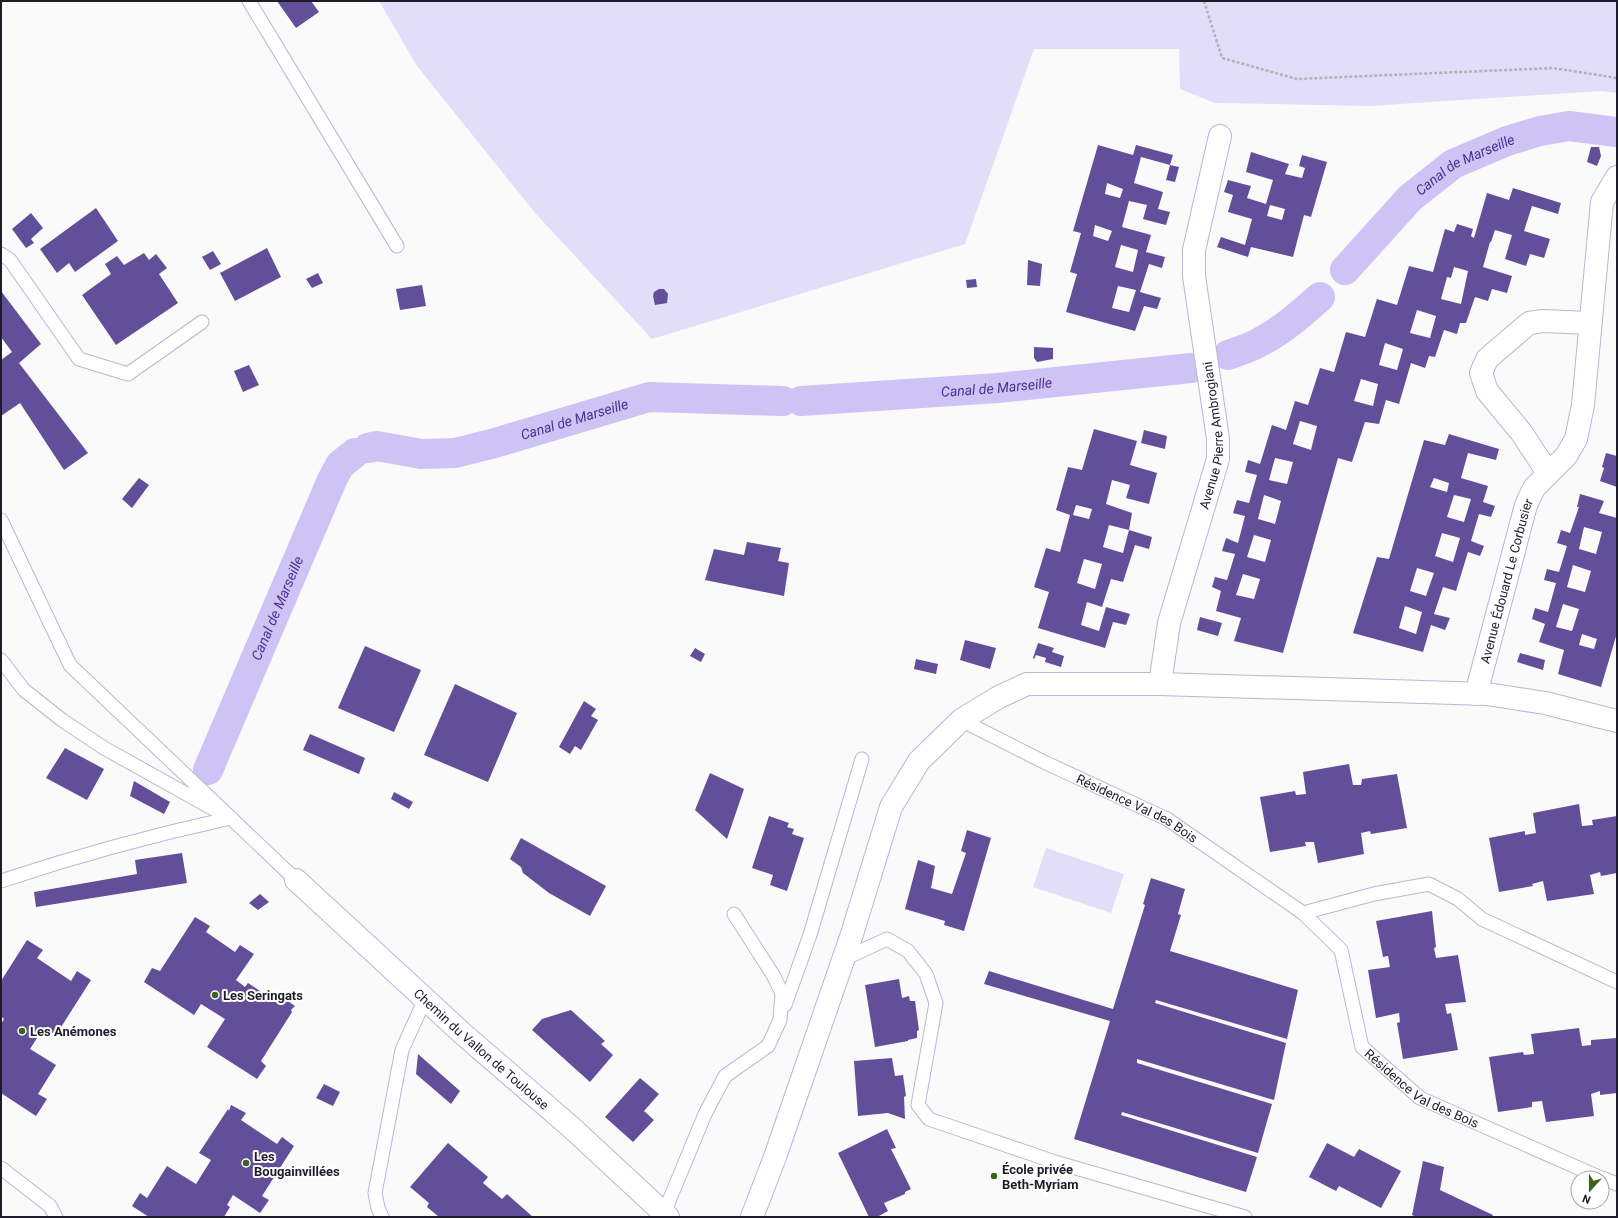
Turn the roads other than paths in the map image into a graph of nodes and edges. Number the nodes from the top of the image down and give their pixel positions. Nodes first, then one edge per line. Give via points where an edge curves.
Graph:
1 (249, 1) edge
2 (1220, 136) dead end
3 (1617, 177) edge
4 (397, 246) dead end
5 (1, 254) edge
6 (202, 322) dead end
7 (1590, 323) junction
8 (1548, 473) junction
9 (1, 520) edge
10 (1, 660) edge
11 (1160, 684) junction
12 (1476, 694) junction
13 (961, 720) junction
14 (1617, 721) edge
15 (862, 759) dead end
16 (231, 818) junction
17 (296, 880) joint
18 (1, 881) edge
19 (1302, 913) junction
20 (734, 914) dead end
21 (844, 959) junction
22 (1617, 982) edge
23 (425, 999) junction
24 (780, 1020) junction
25 (1, 1168) edge
26 (1584, 1170) edge
27 (666, 1215) edge
28 (56, 1217) edge
29 (382, 1217) edge
30 (752, 1217) edge
31 (1245, 1217) edge

1 - 4 lane
2 - 11 street, Avenue Pierre Ambrogiani via 1194,250 1194,276 1213,400 1218,459 1169,623
3 - 7 street, Avenue Édouard Le Corbusier via 1602,202
5 - 6 lane via 10,260 79,359 128,374
7 - 8 street, Avenue Édouard Le Corbusier via 1583,405 1576,439 1566,456
7 - 8 street via 1529,323 1487,359 1481,373 1487,391 1521,432
8 - 12 street, Avenue Édouard Le Corbusier via 1534,488 1526,505
9 - 16 lane via 70,665
10 - 16 lane via 24,690 62,720 104,748
11 - 12 street
11 - 13 street via 1027,684
12 - 14 street via 1545,703
13 - 19 lane, Résidence Val des Bois via 1167,819
13 - 21 street via 919,761 891,807
15 - 24 lane via 810,935
16 - 17 lane
16 - 18 lane via 49,865
17 - 23 street, Chemin du Vallon de Toulouse
19 - 22 lane via 1374,894 1430,884 1458,899 1482,919
19 - 26 lane, Résidence Val des Bois via 1341,950 1362,1047 1420,1098
20 - 24 lane via 782,993
21 - 30 street
21 - 31 lane via 887,939 908,951 926,974 936,1003 918,1105 929,1119 1055,1162
23 - 27 street, Chemin du Vallon de Toulouse via 572,1128
23 - 29 lane via 402,1050 375,1193
24 - 27 lane via 768,1046 725,1076 705,1114
25 - 28 lane via 50,1206

